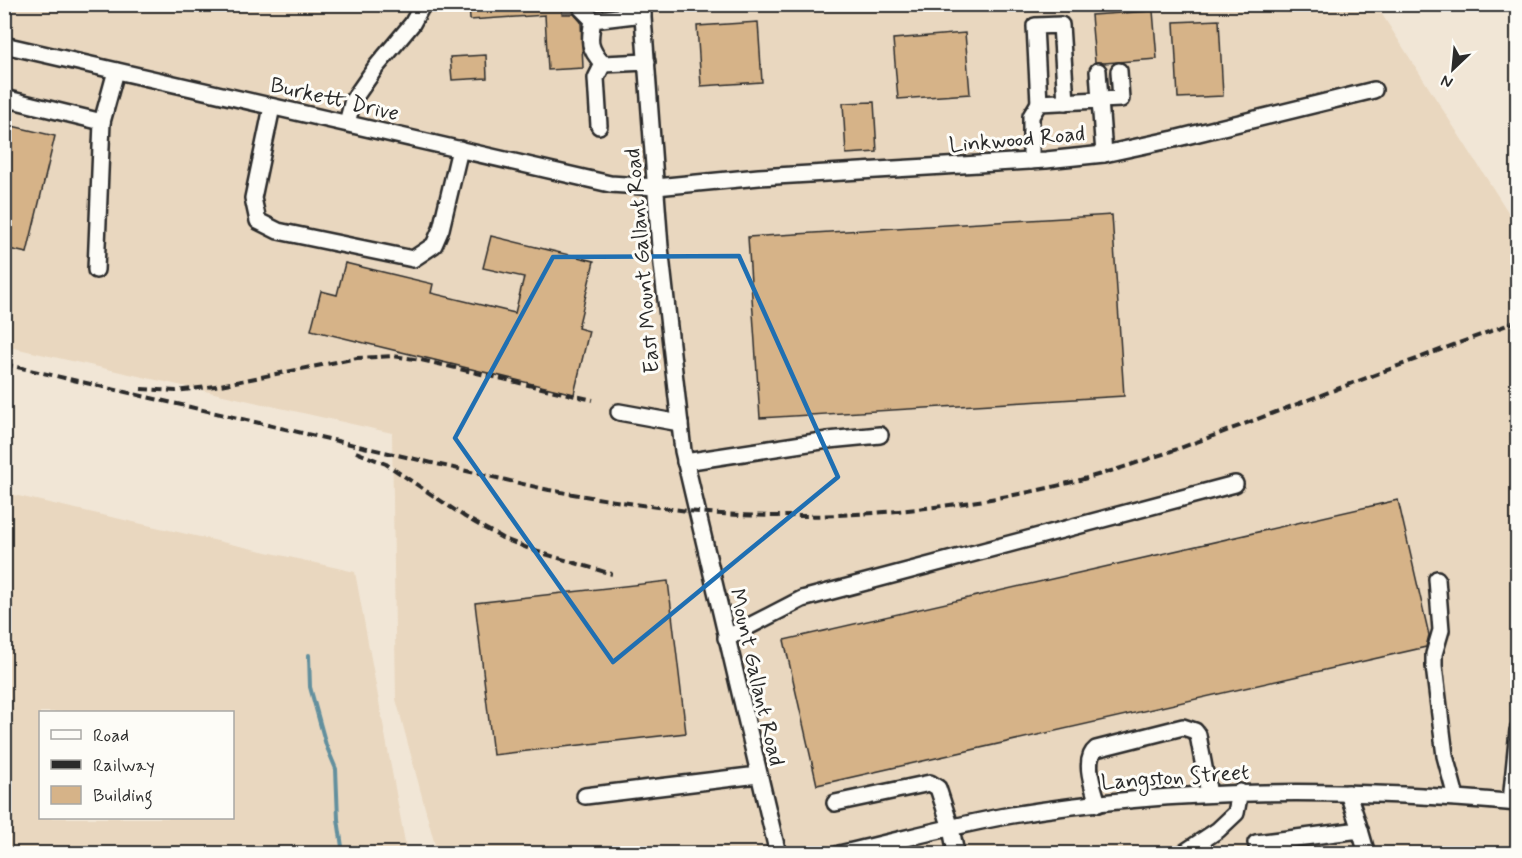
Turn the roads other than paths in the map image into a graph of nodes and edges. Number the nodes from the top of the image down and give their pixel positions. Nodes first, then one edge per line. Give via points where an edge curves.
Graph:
1 (423, 4) edge
2 (582, 4) edge
3 (643, 9) edge
4 (609, 11) edge
5 (593, 20) junction
6 (4, 45) edge
7 (647, 62) junction
8 (603, 64) junction
9 (116, 71) junction
10 (1098, 71) dead end
11 (1119, 71) dead end
12 (1374, 90) dead end
13 (9, 99) dead end
14 (1100, 100) junction
15 (1066, 102) junction
16 (1040, 103) junction
17 (272, 106) junction
18 (102, 122) junction
19 (347, 123) junction
20 (599, 126) dead end
21 (460, 149) junction
22 (1104, 154) junction
23 (1031, 162) junction
24 (656, 187) junction
25 (96, 270) dead end
26 (619, 412) dead end
27 (680, 423) junction
28 (880, 435) dead end
29 (685, 462) junction
30 (1235, 484) dead end
31 (696, 511) joint
32 (1437, 579) dead end
33 (726, 639) junction
34 (1518, 730) edge
35 (1517, 749) edge
36 (758, 775) junction
37 (1240, 792) junction
38 (1348, 793) junction
39 (1209, 794) junction
40 (585, 796) dead end
41 (1456, 797) junction
42 (1514, 802) edge
43 (835, 803) dead end
44 (1098, 804) junction
45 (951, 828) junction
46 (1360, 830) junction
47 (1256, 843) dead end
48 (778, 854) edge
49 (839, 854) edge
50 (956, 854) edge
51 (1182, 854) edge
52 (1367, 854) edge

1 - 19 street via 353,100
2 - 5 street
3 - 4 street
3 - 7 street, East Mount Gallant Road
4 - 5 street
5 - 8 street via 589,39 593,54
6 - 9 street, Burkett Drive
7 - 8 street
7 - 24 street, East Mount Gallant Road
8 - 20 street via 596,78
9 - 17 street, Burkett Drive
9 - 18 street
10 - 14 street
11 - 14 street via 1121,99
12 - 22 street, Linkwood Road
13 - 18 street
14 - 15 street
14 - 22 street
15 - 16 street
15 - 16 street via 1061,25 1035,26
16 - 23 street via 1031,116
17 - 19 street, Burkett Drive
17 - 21 street via 253,198 258,221 278,231 413,259 434,246
18 - 25 street
19 - 21 street, Burkett Drive
21 - 24 street, Burkett Drive via 610,184
22 - 23 street, Linkwood Road
23 - 24 street, Linkwood Road via 759,177
24 - 27 street, East Mount Gallant Road
26 - 27 street
27 - 29 street, East Mount Gallant Road
28 - 29 street
29 - 31 street, East Mount Gallant Road
30 - 33 street via 802,599
31 - 33 street, Mount Gallant Road
32 - 41 street via 1441,630 1434,666 1445,756
33 - 36 street, Mount Gallant Road
34 - 35 street
35 - 42 street
36 - 40 street
36 - 48 street, Mount Gallant Road
37 - 38 street, Langston Street
37 - 39 street, Langston Street
37 - 51 street via 1236,813
38 - 41 street, Langston Street
38 - 46 street
39 - 44 street, Langston Street
39 - 44 street via 1198,735 1183,727 1092,752 1090,768
41 - 42 street, Langston Street
43 - 45 street via 930,783 938,788
44 - 45 street, Langston Street via 1011,815
45 - 49 street, Langston Street
45 - 50 street
46 - 47 street
46 - 52 street

